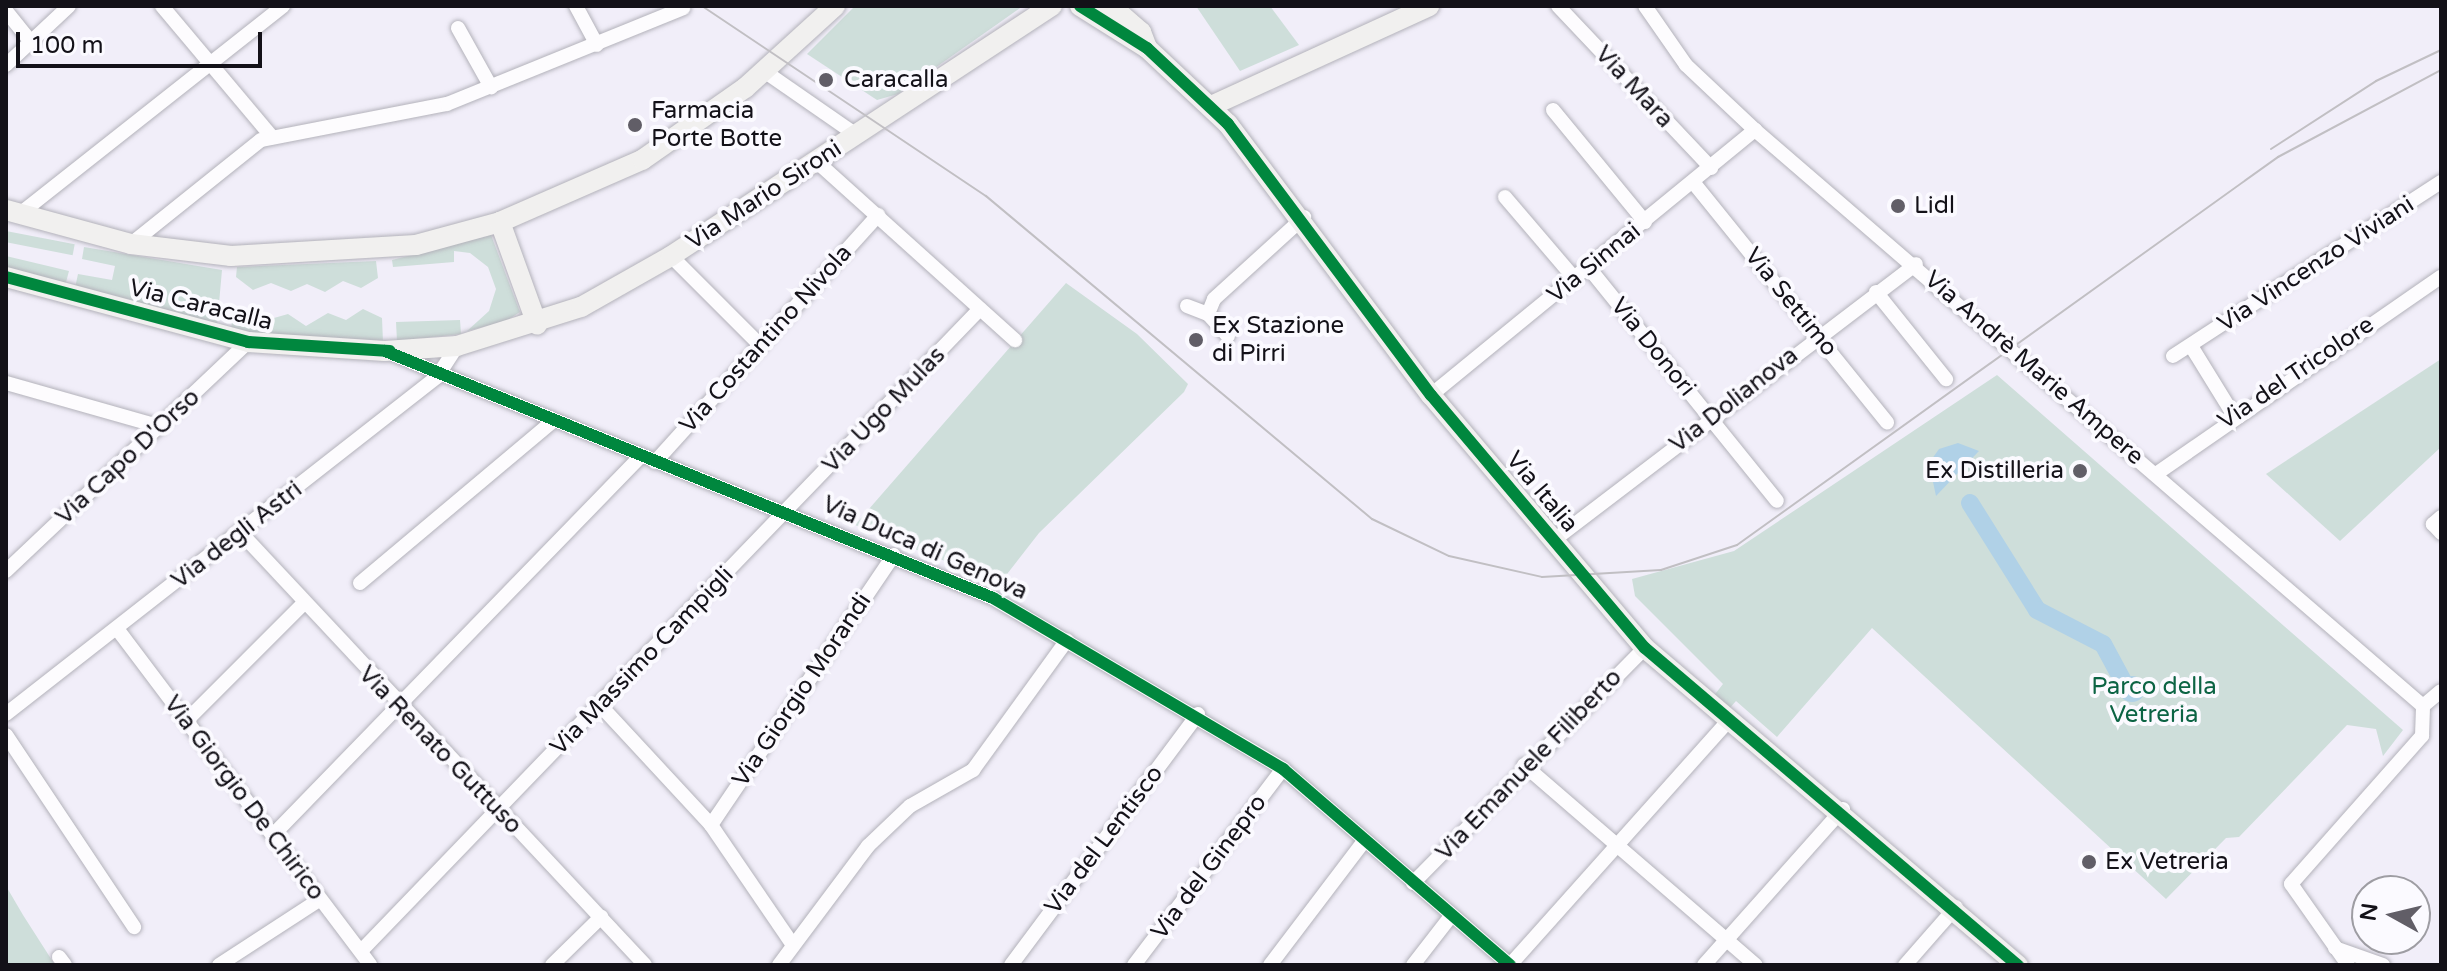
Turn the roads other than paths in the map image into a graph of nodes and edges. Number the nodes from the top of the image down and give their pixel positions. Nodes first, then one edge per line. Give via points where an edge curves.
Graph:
1 (69, 6) edge
2 (162, 6) edge
3 (283, 6) edge
4 (576, 6) edge
5 (835, 6) edge
6 (1052, 6) edge
7 (1080, 6) edge
8 (1111, 6) edge
9 (1429, 6) edge
10 (1558, 6) edge
11 (1645, 6) edge
12 (683, 8) edge
13 (6, 11) edge
14 (1656, 13) edge
15 (458, 28) dead end
16 (30, 41) junction
17 (597, 45) junction
18 (1147, 48) junction
19 (211, 60) junction
20 (6, 65) edge
21 (764, 71) junction
22 (491, 87) junction
23 (1211, 106) junction
24 (1553, 110) dead end
25 (1755, 130) junction
26 (855, 134) junction
27 (272, 137) junction
28 (816, 161) junction
29 (1711, 168) junction
30 (1693, 182) junction
31 (2441, 182) edge
32 (1505, 197) dead end
33 (14, 211) edge
34 (878, 215) junction
35 (1304, 217) junction
36 (500, 222) junction
37 (1645, 222) junction
38 (131, 244) junction
39 (671, 256) junction
40 (1916, 264) junction
41 (1589, 268) junction
42 (6, 277) edge
43 (2441, 277) edge
44 (1575, 279) junction
45 (1876, 292) junction
46 (1187, 306) dead end
47 (980, 309) junction
48 (1208, 314) junction
49 (537, 324) junction
50 (1818, 335) junction
51 (1228, 336) dead end
52 (1015, 340) dead end
53 (248, 342) junction
54 (457, 346) junction
55 (761, 346) junction
56 (2191, 346) junction
57 (385, 351) junction
58 (2173, 356) dead end
59 (437, 377) junction
60 (1946, 379) dead end
61 (6, 383) edge
62 (1431, 395) junction
63 (2233, 414) junction
64 (1711, 418) junction
65 (552, 422) junction
66 (1887, 422) dead end
67 (161, 427) junction
68 (648, 459) junction
69 (2156, 474) junction
70 (1777, 501) dead end
71 (787, 512) junction
72 (2441, 517) edge
73 (240, 532) junction
74 (2441, 533) edge
75 (1554, 540) junction
76 (894, 555) junction
77 (6, 571) edge
78 (360, 583) dead end
79 (303, 604) junction
80 (118, 630) junction
81 (1067, 640) junction
82 (1645, 648) junction
83 (2441, 691) edge
84 (599, 704) junction
85 (2423, 706) junction
86 (398, 707) junction
87 (6, 714) edge
88 (1198, 714) junction
89 (187, 720) junction
90 (1728, 721) junction
91 (6, 735) edge
92 (1524, 765) junction
93 (1283, 769) junction
94 (1843, 809) junction
95 (498, 812) junction
96 (711, 825) junction
97 (273, 835) junction
98 (1364, 841) junction
99 (1618, 844) junction
100 (1413, 883) junction
101 (319, 900) junction
102 (1956, 907) junction
103 (1451, 916) junction
104 (601, 917) junction
105 (134, 927) dead end
106 (1726, 939) junction
107 (793, 945) junction
108 (2335, 948) junction
109 (363, 949) junction
110 (219, 965) edge
111 (370, 965) edge
112 (552, 965) edge
113 (645, 965) edge
114 (779, 965) edge
115 (1011, 965) edge
116 (1134, 965) edge
117 (1270, 965) edge
118 (1413, 965) edge
119 (1510, 965) edge
120 (1704, 965) edge
121 (1756, 965) edge
122 (1905, 965) edge
123 (2018, 965) edge
124 (2348, 965) edge
125 (2383, 965) edge

1 - 16 street
2 - 19 street
3 - 19 street
4 - 17 street
5 - 21 street
6 - 26 street, Via Mario Sironi
7 - 18 street, Via Italia
8 - 18 street, Via Italia via 1141,32
9 - 23 street
10 - 29 street, Via Mara
11 - 14 street, Via Andrè Marie Ampere
12 - 17 street
13 - 16 street
14 - 25 street, Via Andrè Marie Ampere via 1686,65
15 - 22 street
16 - 20 street
17 - 22 street
18 - 23 street, Via Italia
19 - 27 street
19 - 33 street
21 - 26 street
21 - 36 street via 642,160
22 - 27 street via 447,104
23 - 35 street, Via Italia
24 - 37 street
25 - 29 street, Via Sinnai
25 - 40 street, Via Andrè Marie Ampere
26 - 28 street, Via Mario Sironi
27 - 38 street
28 - 34 street
28 - 39 street, Via Mario Sironi
29 - 30 street, Via Sinnai
30 - 37 street, Via Sinnai
30 - 50 street, Via Settimo
31 - 56 street, Via Vincenzo Viviani
32 - 44 street
33 - 38 street
34 - 47 street
34 - 55 street, Via Costantino Nivola
35 - 48 street via 1214,299
35 - 62 street, Via Italia
36 - 38 street via 357,254 231,256
36 - 49 street
37 - 41 street, Via Sinnai
39 - 49 street, Via Mario Sironi
39 - 55 street
40 - 45 street, Via Dolianova
40 - 69 street, Via Andrè Marie Ampere
41 - 44 street, Via Sinnai
41 - 64 street, Via Donori
42 - 53 street, Via Caracalla
43 - 63 street, Via del Tricolore
44 - 62 street, Via Sinnai
45 - 50 street, Via Dolianova
45 - 60 street
46 - 48 street
47 - 52 street
47 - 71 street, Via Ugo Mulas
48 - 51 street
49 - 54 street, Via Mario Sironi
50 - 64 street, Via Dolianova
50 - 66 street, Via Settimo
53 - 57 street, Via Caracalla
53 - 67 street, Via Capo D'Orso
54 - 57 street, Via Caracalla
54 - 59 street, Via degli Astri
55 - 68 street, Via Costantino Nivola
56 - 58 street, Via Vincenzo Viviani
56 - 63 street, Via Vincenzo Viviani
57 - 59 street, Via Duca di Genova
59 - 65 street, Via Duca di Genova
59 - 73 street, Via degli Astri
61 - 67 street
62 - 75 street, Via Italia
63 - 69 street, Via del Tricolore
64 - 70 street, Via Donori
64 - 75 street, Via Dolianova
65 - 68 street, Via Duca di Genova
65 - 78 street
67 - 77 street, Via Capo D'Orso
68 - 71 street, Via Duca di Genova
68 - 86 street, Via Costantino Nivola
69 - 85 street, Via Andrè Marie Ampere
71 - 76 street, Via Duca di Genova
71 - 84 street, Via Massimo Campigli
72 - 74 street via 2433,524
73 - 79 street, Via Renato Guttuso
73 - 80 street, Via degli Astri
75 - 82 street, Via Italia
76 - 81 street, Via Duca di Genova
76 - 96 street, Via Giorgio Morandi
79 - 86 street, Via Renato Guttuso
79 - 89 street
80 - 87 street, Via degli Astri
80 - 89 street, Via Giorgio De Chirico
81 - 88 street, Via Duca di Genova
81 - 107 street via 973,770 910,806 868,846
82 - 90 street, Via Italia
82 - 92 street, Via Emanuele Filiberto
83 - 85 street
84 - 95 street, Via Massimo Campigli
84 - 96 street
85 - 108 street via 2422,736 2291,884
86 - 95 street, Via Renato Guttuso
86 - 97 street, Via Costantino Nivola
88 - 93 street, Via Duca di Genova
88 - 115 street, Via del Lentisco
89 - 97 street, Via Giorgio De Chirico
90 - 94 street, Via Italia
90 - 99 street
91 - 105 street
92 - 99 street
92 - 100 street, Via Emanuele Filiberto
93 - 98 street, Via Duca di Genova
93 - 116 street, Via del Ginepro
94 - 102 street, Via Italia
94 - 106 street
95 - 104 street, Via Renato Guttuso
95 - 109 street, Via Massimo Campigli
96 - 107 street
97 - 101 street, Via Giorgio De Chirico
98 - 100 street, Via Duca di Genova
98 - 117 street
99 - 106 street
99 - 119 street
100 - 103 street, Via Duca di Genova
101 - 109 street, Via Giorgio De Chirico
101 - 110 street
102 - 122 street
102 - 123 street, Via Italia
103 - 118 street
103 - 119 street, Via Duca di Genova
104 - 112 street
104 - 113 street, Via Renato Guttuso
106 - 120 street
106 - 121 street
107 - 114 street
108 - 124 street
108 - 125 street via 2376,956
109 - 111 street, Via Giorgio De Chirico

